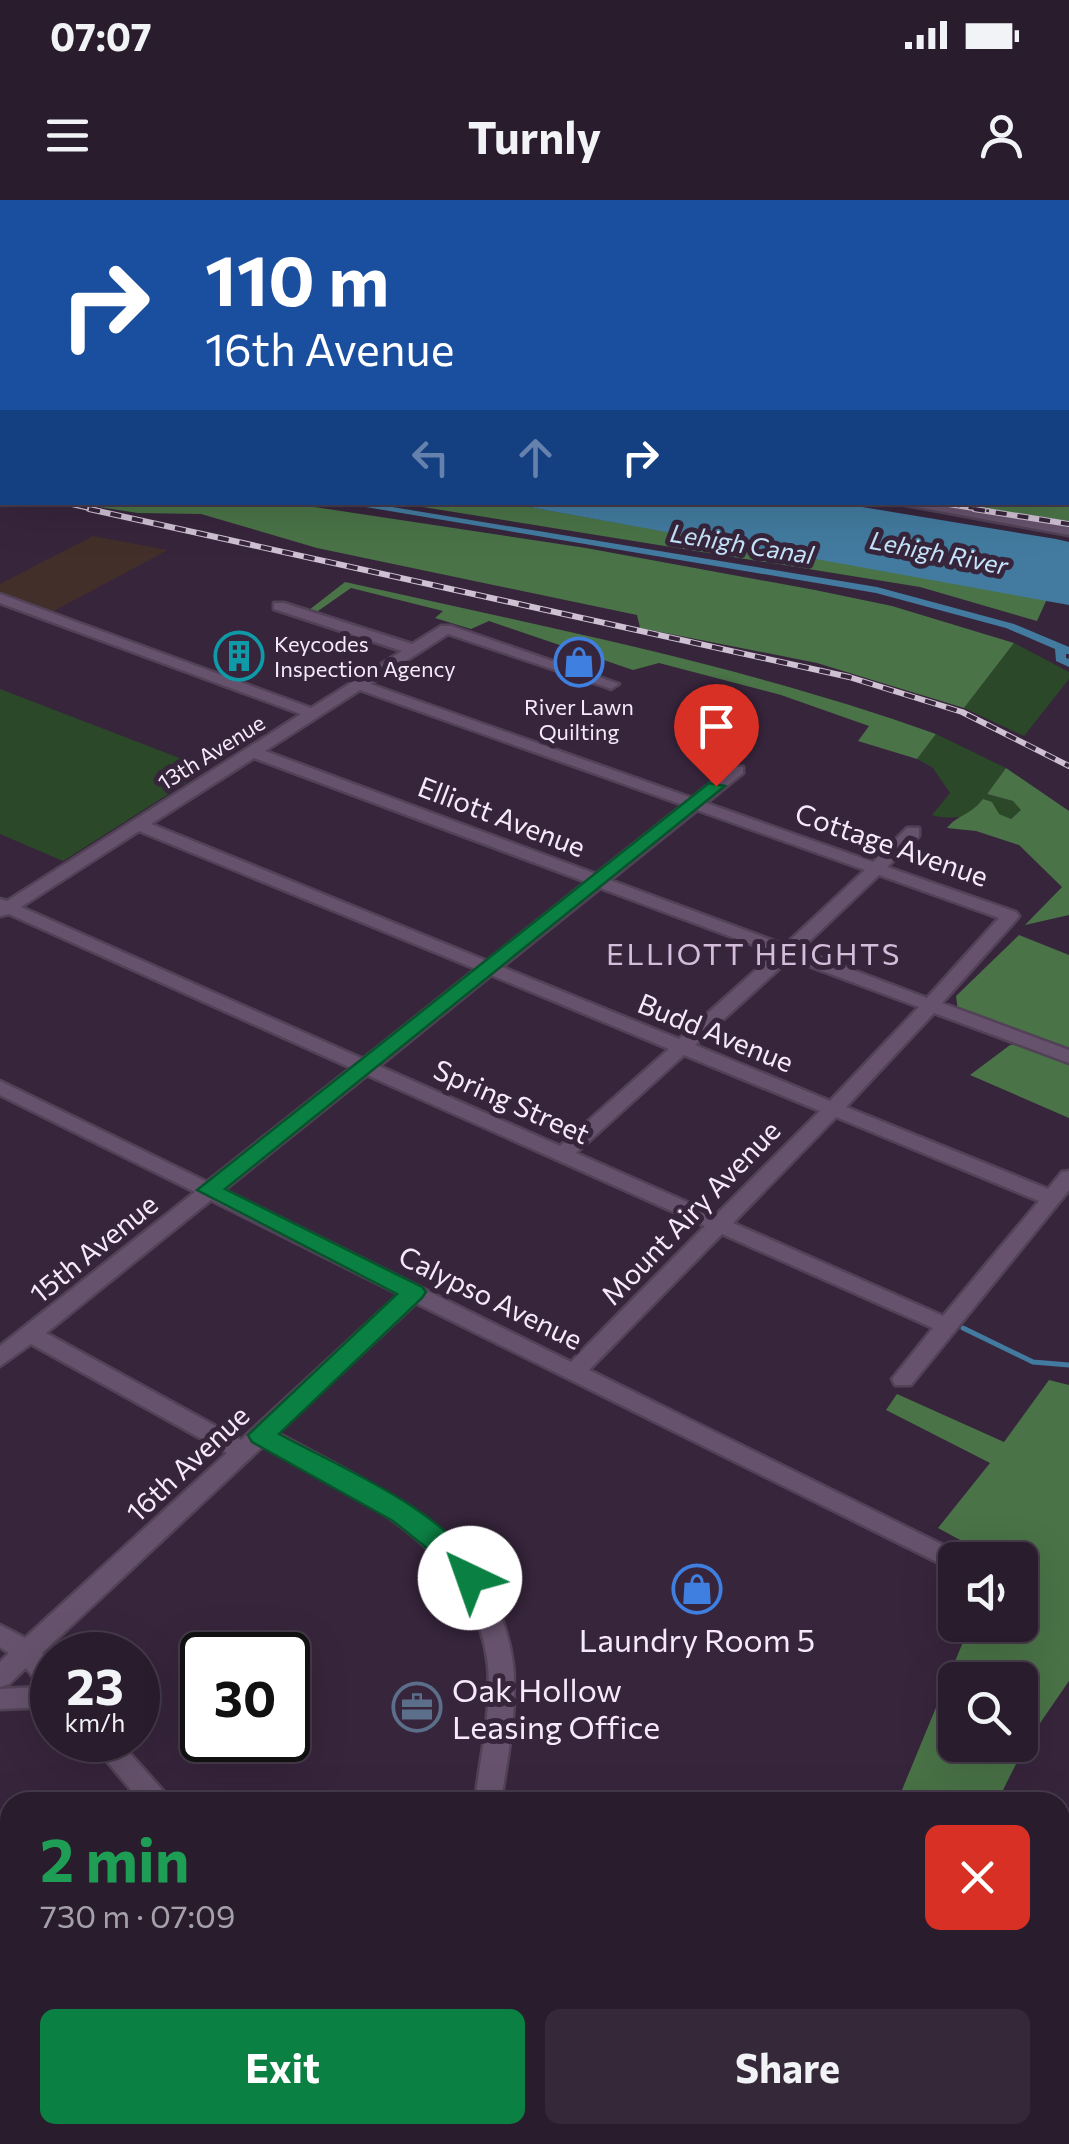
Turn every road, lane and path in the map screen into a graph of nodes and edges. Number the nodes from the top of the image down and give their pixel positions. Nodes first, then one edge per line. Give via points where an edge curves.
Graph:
1 (914, 505) edge
2 (1069, 531) edge
3 (4, 604) edge
4 (279, 606) dead end
5 (414, 650) junction
6 (360, 684) junction
7 (611, 684) dead end
8 (314, 714) junction
9 (254, 752) junction
10 (737, 770) dead end
11 (695, 803) junction
12 (139, 824) junction
13 (913, 832) dead end
14 (879, 868) junction
15 (597, 882) junction
16 (3, 908) edge
17 (1010, 916) joint
18 (784, 953) junction
19 (486, 969) junction
20 (930, 1006) junction
21 (682, 1047) junction
22 (1069, 1057) edge
23 (364, 1066) junction
24 (0, 1087) edge
25 (830, 1108) junction
26 (563, 1154) junction
27 (1069, 1176) edge
28 (208, 1190) junction
29 (1051, 1198) junction
30 (718, 1224) junction
31 (414, 1292) junction
32 (947, 1326) junction
33 (30, 1334) junction
34 (0, 1358) edge
35 (574, 1372) junction
36 (903, 1378) dead end
37 (252, 1443) junction
38 (938, 1554) edge
39 (0, 1635) edge
40 (27, 1652) junction
41 (30, 1656) edge
42 (0, 1677) edge
43 (30, 1698) edge
44 (0, 1699) edge
45 (122, 1762) edge
46 (148, 1792) edge
47 (489, 1792) edge

1 - 2 street
3 - 8 street
4 - 5 street
5 - 6 street, 13th Avenue
5 - 7 street, 13th Avenue via 446,629
6 - 8 street, 13th Avenue
6 - 11 street, Cottage Avenue
8 - 9 street, 13th Avenue
9 - 12 street, 13th Avenue
9 - 15 street, Elliott Avenue
10 - 11 street, 15th Avenue
11 - 14 street, Cottage Avenue
11 - 15 street, 15th Avenue
12 - 16 street, 13th Avenue
12 - 19 street, Budd Avenue
13 - 14 street
14 - 17 street, Cottage Avenue
14 - 18 street
15 - 18 street, Elliott Avenue
15 - 19 street, 15th Avenue
16 - 23 street, Spring Street
17 - 20 street, Mount Airy Avenue
18 - 20 street, Elliott Avenue
18 - 21 street
19 - 21 street, Budd Avenue
19 - 23 street, 15th Avenue
20 - 22 street, Elliott Avenue
20 - 25 street, Mount Airy Avenue
21 - 25 street, Budd Avenue
21 - 26 street
23 - 26 street, Spring Street
23 - 28 street, 15th Avenue
24 - 28 street, Calypso Avenue
25 - 29 street, Budd Avenue
25 - 30 street, Mount Airy Avenue
26 - 30 street, Spring Street
27 - 29 street
28 - 31 street, Calypso Avenue
28 - 33 street, 15th Avenue
29 - 32 street
30 - 32 street, Spring Street
30 - 35 street, Mount Airy Avenue
31 - 35 street, Calypso Avenue
31 - 37 street, 16th Avenue
32 - 36 street
33 - 34 street, 15th Avenue
33 - 37 street
35 - 38 street, Calypso Avenue
37 - 40 street, 16th Avenue
37 - 47 street via 402,1514 448,1550 470,1578 488,1612 500,1663
39 - 40 street
40 - 41 street
40 - 42 street, 16th Avenue
43 - 44 street
45 - 46 street

